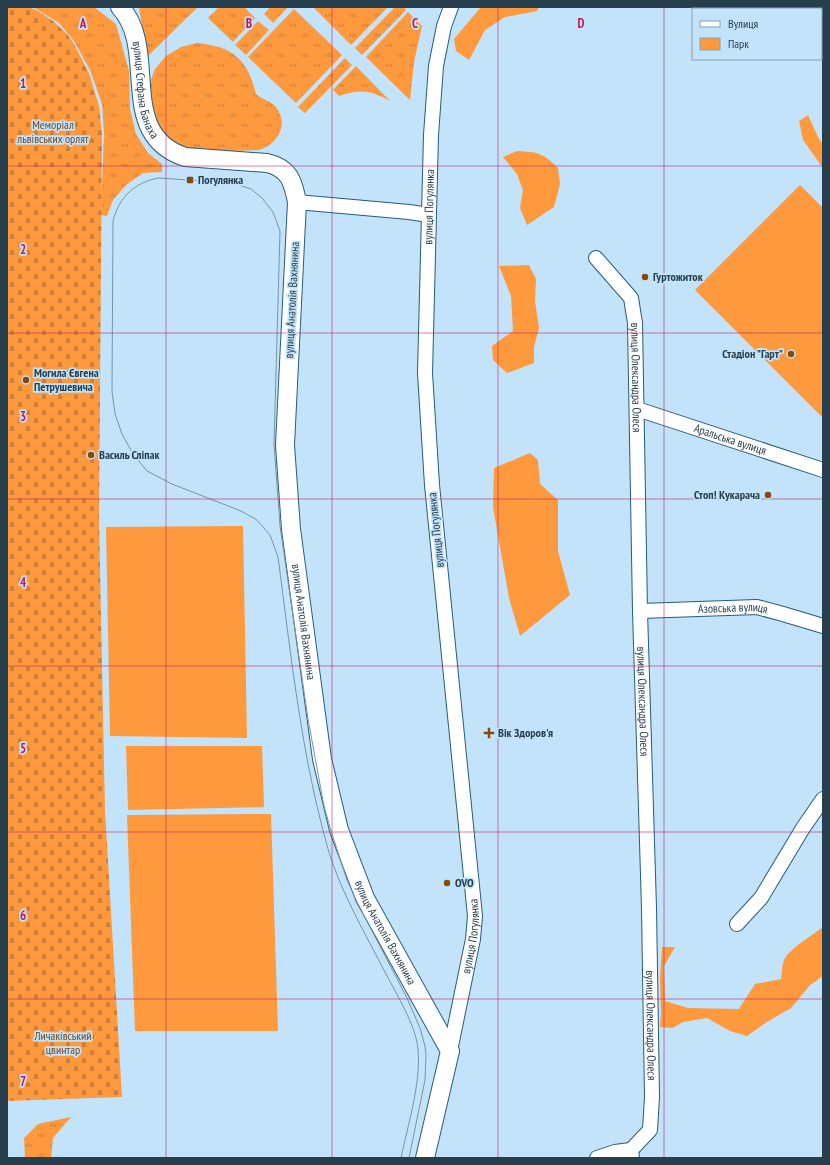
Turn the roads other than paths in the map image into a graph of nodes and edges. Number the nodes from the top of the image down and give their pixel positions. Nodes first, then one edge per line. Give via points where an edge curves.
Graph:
1 (120, 7) edge
2 (451, 7) edge
3 (282, 169) joint
4 (296, 202) junction
5 (429, 215) junction
6 (596, 258) dead end
7 (637, 409) junction
8 (823, 470) edge
9 (640, 611) junction
10 (823, 626) edge
11 (823, 799) edge
12 (737, 924) dead end
13 (450, 1051) junction
14 (632, 1154) edge
15 (425, 1158) edge
16 (597, 1158) edge

1 - 3 street, вулиця Стефана Банаха via 129,20 135,39 144,114 152,133 165,147 185,158 267,163
2 - 5 street, вулиця Погулянка via 444,26 436,66
3 - 4 street, вулиця Анатолія Вахнянина via 293,184
4 - 5 street
4 - 13 street, вулиця Анатолія Вахнянина via 285,445 292,529 322,759 340,830 365,898
5 - 13 street, вулиця Погулянка via 425,373 432,485 475,916 473,939
6 - 7 street, вулиця Олександра Олеся via 631,298 635,322
7 - 8 street, Аральська вулиця
7 - 9 street, вулиця Олександра Олеся
9 - 10 street, Азовська вулиця via 757,608
9 - 14 street, вулиця Олександра Олеся via 649,908 651,1118 650,1130
11 - 12 street via 761,898
13 - 15 street
14 - 16 street via 615,1152

